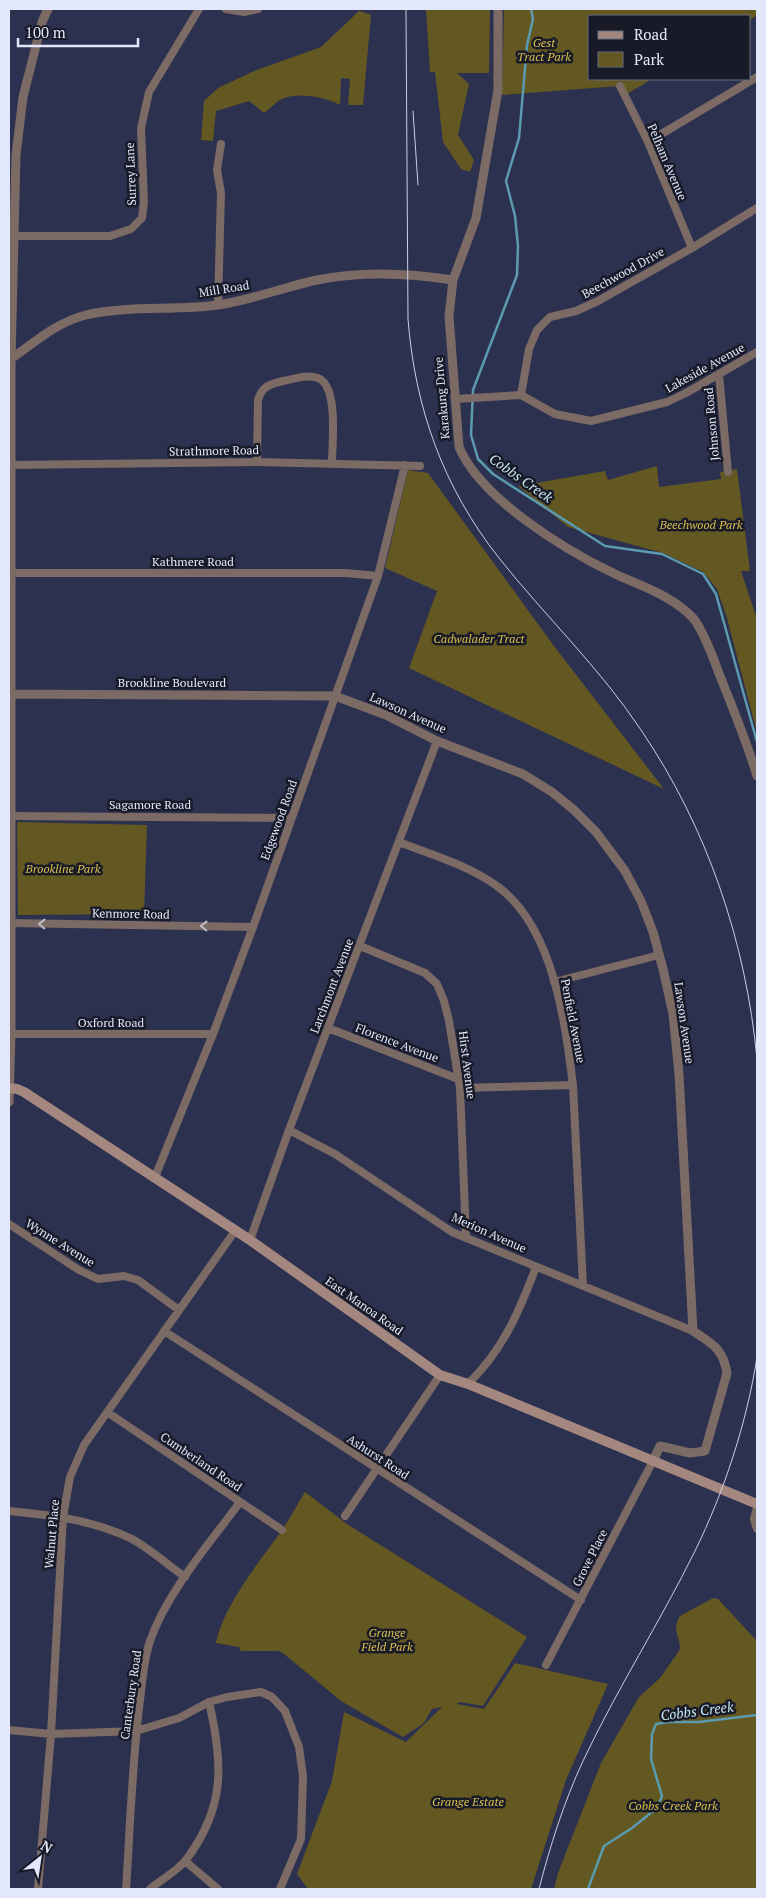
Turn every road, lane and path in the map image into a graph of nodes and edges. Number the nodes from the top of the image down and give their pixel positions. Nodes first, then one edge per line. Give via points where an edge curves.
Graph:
1 (48, 9) edge
2 (199, 9) edge
3 (226, 9) edge
4 (258, 9) edge
5 (498, 9) edge
6 (757, 77) edge
7 (620, 86) dead end
8 (648, 142) junction
9 (221, 144) dead end
10 (757, 208) edge
11 (13, 236) junction
12 (692, 248) junction
13 (453, 280) junction
14 (218, 305) junction
15 (757, 352) edge
16 (10, 359) edge
17 (719, 374) junction
18 (521, 395) junction
19 (459, 398) junction
20 (257, 462) junction
21 (332, 464) junction
22 (10, 465) edge
23 (405, 465) junction
24 (420, 466) dead end
25 (728, 472) dead end
26 (10, 572) edge
27 (378, 576) junction
28 (10, 694) edge
29 (335, 696) junction
30 (437, 741) junction
31 (757, 776) edge
32 (10, 816) edge
33 (292, 818) junction
34 (399, 842) junction
35 (10, 924) edge
36 (253, 926) junction
37 (360, 946) junction
38 (659, 955) junction
39 (554, 982) junction
40 (328, 1028) junction
41 (10, 1034) edge
42 (213, 1034) junction
43 (458, 1079) junction
44 (573, 1085) junction
45 (9, 1088) edge
46 (460, 1088) junction
47 (9, 1102) edge
48 (289, 1130) junction
49 (155, 1177) junction
50 (9, 1224) edge
51 (235, 1231) junction
52 (466, 1238) junction
53 (250, 1240) junction
54 (536, 1267) junction
55 (583, 1286) junction
56 (179, 1310) junction
57 (693, 1331) junction
58 (164, 1332) junction
59 (440, 1375) junction
60 (468, 1384) junction
61 (107, 1412) junction
62 (652, 1461) junction
63 (376, 1469) junction
64 (240, 1502) junction
65 (757, 1504) edge
66 (757, 1508) edge
67 (9, 1511) edge
68 (345, 1516) dead end
69 (63, 1517) junction
70 (757, 1528) edge
71 (282, 1530) dead end
72 (185, 1577) junction
73 (581, 1600) junction
74 (546, 1665) dead end
75 (209, 1702) junction
76 (9, 1730) edge
77 (136, 1731) junction
78 (51, 1734) junction
79 (185, 1861) junction
80 (38, 1889) edge
81 (126, 1889) edge
82 (150, 1889) edge
83 (218, 1889) edge
84 (280, 1889) edge

1 - 11 street via 23,97 16,155
2 - 11 street, Surrey Lane via 149,92 141,128 142,218 131,229 110,236
3 - 4 street via 244,12
5 - 13 street, Karakung Drive via 496,104 476,218
6 - 8 street
7 - 8 street, Pelham Avenue
8 - 12 street, Pelham Avenue
9 - 14 street via 217,170 220,193
10 - 12 street, Beechwood Drive
11 - 16 street
12 - 18 street, Beechwood Drive via 598,302 550,317 537,330
13 - 14 street, Mill Road via 398,274 352,276 318,280
13 - 19 street, Karakung Drive via 449,316
14 - 16 street, Mill Road via 85,315 60,324
15 - 17 street, Lakeside Avenue
16 - 22 street
17 - 18 street, Lakeside Avenue via 667,402 591,421 555,414
17 - 25 street, Johnson Road
18 - 19 street
19 - 31 street, Karakung Drive via 459,446 464,458 475,474 502,500 543,533 597,565 673,601 694,619 710,649
20 - 21 street, Strathmore Road
20 - 21 street via 260,391 270,384 305,377 319,379 326,385 332,401
20 - 22 street, Strathmore Road
21 - 23 street, Strathmore Road
22 - 26 street
23 - 24 street, Strathmore Road
23 - 27 street, Edgewood Road
26 - 27 street, Kathmere Road via 345,573
26 - 28 street
27 - 29 street, Edgewood Road
28 - 29 street, Brookline Boulevard
28 - 32 street
29 - 30 street, Lawson Avenue via 386,715
29 - 33 street, Edgewood Road
30 - 34 street, Larchmont Avenue
30 - 38 street, Lawson Avenue via 523,774 574,810 596,832 625,871 641,901
32 - 33 street, Sagamore Road
32 - 35 street
33 - 36 street, Edgewood Road
34 - 37 street, Larchmont Avenue
34 - 39 street, Penfield Avenue via 454,863 498,887 528,920 540,940
36 -> 35 street, Kenmore Road
35 - 41 street
36 - 42 street, Edgewood Road
37 - 40 street, Larchmont Avenue
37 - 43 street, Hirst Avenue via 425,973 437,984 450,1021
38 - 39 street
38 - 57 street, Lawson Avenue via 673,1014 679,1074
39 - 44 street, Penfield Avenue
40 - 43 street, Florence Avenue
40 - 48 street, Larchmont Avenue
41 - 42 street, Oxford Road
41 - 45 street
42 - 49 street, Edgewood Road
43 - 46 street, Hirst Avenue
44 - 46 street
44 - 55 street, Penfield Avenue
45 - 47 street
45 - 49 main road, East Manoa Road via 24,1092
46 - 52 street, Hirst Avenue
48 - 52 street, Merion Avenue via 336,1154 452,1232
48 - 53 street, Larchmont Avenue
49 - 51 main road, East Manoa Road
50 - 56 street, Wynne Avenue via 79,1270 98,1279 124,1276 138,1280
51 - 53 main road, East Manoa Road
51 - 56 street, Walnut Place
52 - 54 street, Merion Avenue
53 - 59 main road, East Manoa Road
54 - 55 street, Merion Avenue
54 - 60 street via 520,1309 502,1343
55 - 57 street, Merion Avenue
56 - 58 street, Walnut Place
57 - 62 street via 716,1347 725,1359 727,1373 706,1452 690,1453 660,1446
58 - 61 street, Walnut Place
58 - 63 street, Ashurst Road
59 - 60 main road, East Manoa Road
59 - 63 street
60 - 62 main road, East Manoa Road
61 - 64 street, Cumberland Road
61 - 69 street, Walnut Place via 77,1461 70,1478
62 - 65 main road, East Manoa Road
62 - 73 street, Grove Place
63 - 68 street
63 - 73 street, Ashurst Road
64 - 71 street, Cumberland Road
64 - 72 street, Canterbury Road
66 - 70 street via 754,1519
67 - 69 street
69 - 72 street via 134,1540
69 - 78 street, Walnut Place
72 - 77 street, Canterbury Road via 150,1641
73 - 74 street, Grove Place
75 - 77 street via 179,1718
75 - 79 street via 220,1764 216,1798 204,1830
75 - 84 street via 261,1692 272,1697 285,1711 300,1747 303,1776 301,1839
76 - 78 street
77 - 78 street
77 - 81 street, Canterbury Road
78 - 80 street, Walnut Place
79 - 82 street
79 - 83 street

